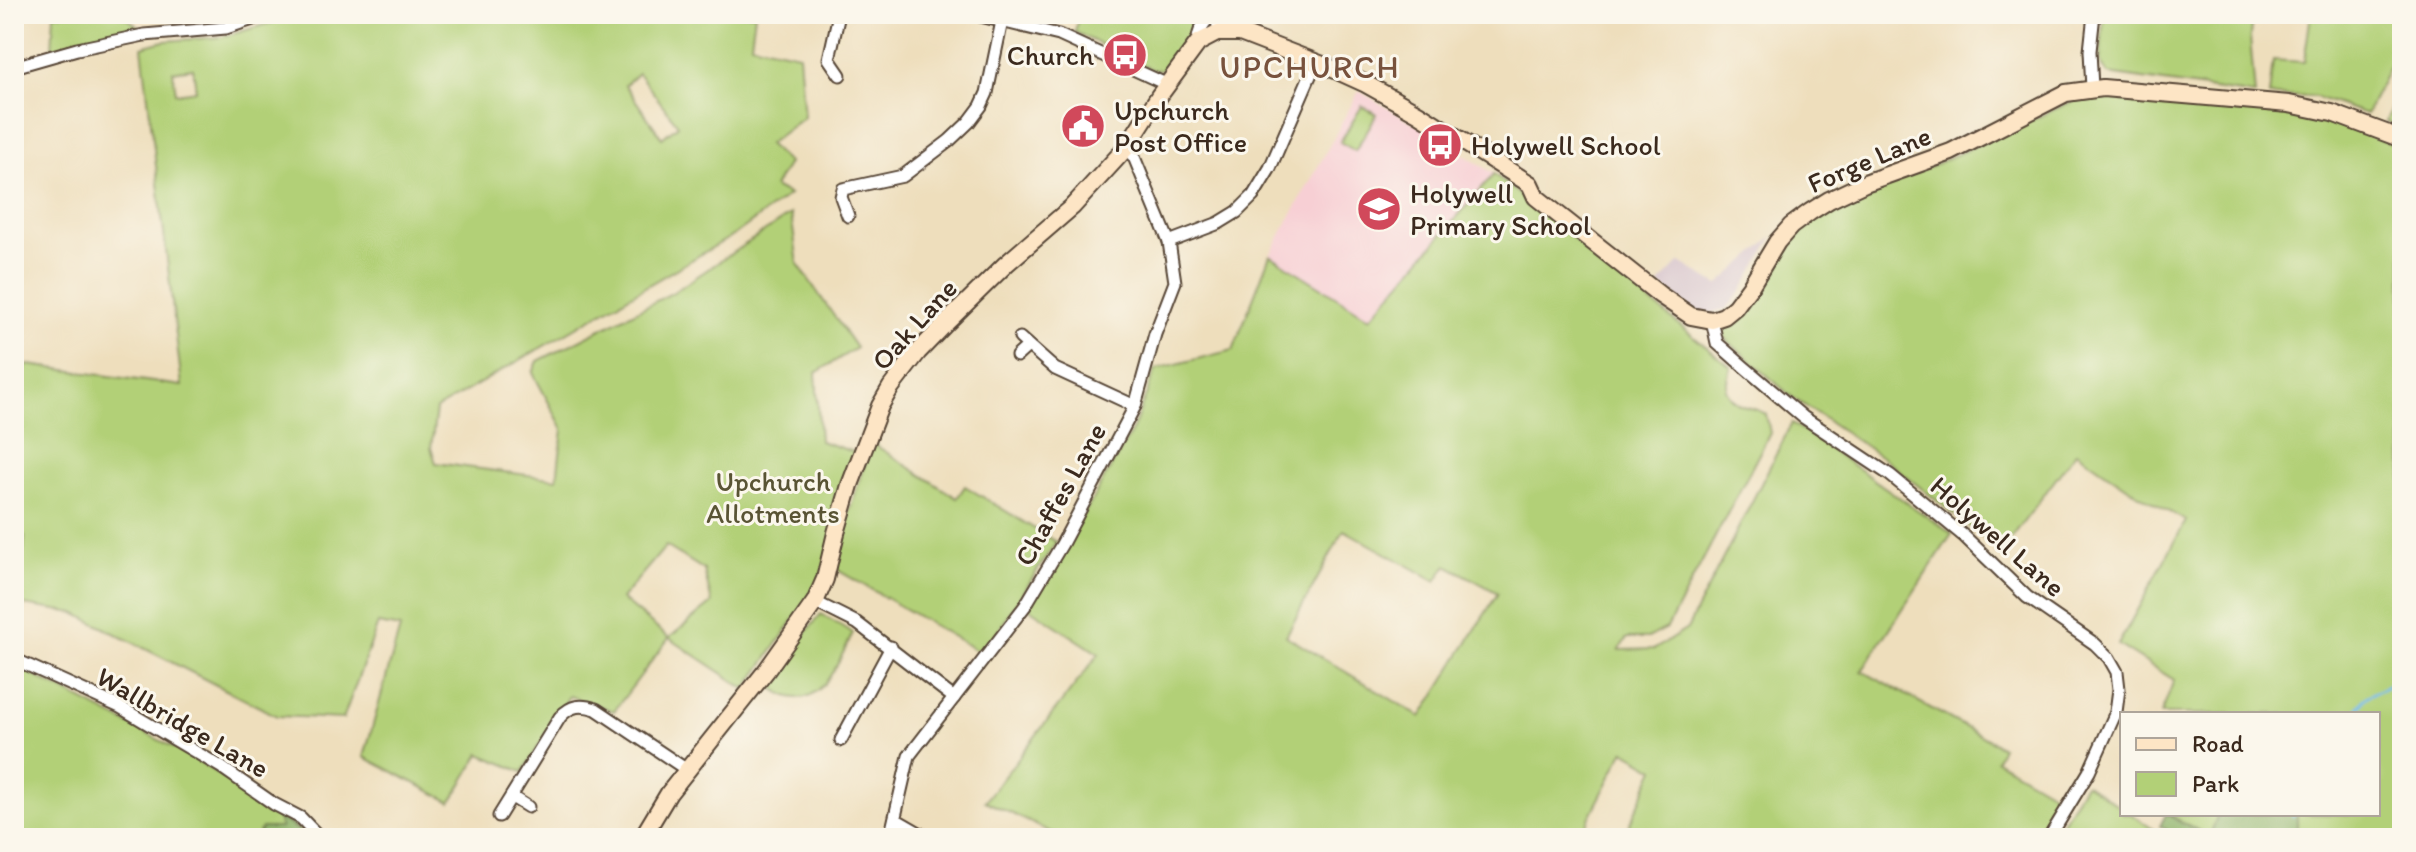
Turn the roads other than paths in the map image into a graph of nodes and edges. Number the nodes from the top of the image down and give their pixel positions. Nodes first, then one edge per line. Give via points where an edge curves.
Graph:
1 (268, 14) edge
2 (839, 14) edge
3 (972, 14) edge
4 (1216, 14) edge
5 (2094, 14) edge
6 (1002, 21) junction
7 (1226, 32) junction
8 (1198, 43) junction
9 (1316, 62) junction
10 (14, 67) edge
11 (840, 75) dead end
12 (1168, 85) junction
13 (2092, 88) junction
14 (2402, 139) edge
15 (1126, 148) junction
16 (848, 216) dead end
17 (1169, 242) junction
18 (1712, 320) junction
19 (1017, 356) dead end
20 (1135, 406) junction
21 (815, 602) junction
22 (891, 647) junction
23 (14, 659) edge
24 (954, 698) junction
25 (841, 740) dead end
26 (687, 770) junction
27 (512, 797) junction
28 (528, 807) dead end
29 (499, 816) dead end
30 (895, 819) junction
31 (320, 838) edge
32 (642, 838) edge
33 (890, 838) edge
34 (928, 838) edge
35 (2049, 838) edge

1 - 10 street via 226,28 144,35
2 - 11 street via 829,59
3 - 6 street
4 - 7 street
4 - 8 street via 1198,34
5 - 13 street
6 - 12 street via 1063,36
6 - 16 street via 988,89 975,116 903,176 843,189
7 - 8 street, Oak Lane
7 - 9 street
8 - 12 street, Oak Lane
9 - 17 street via 1256,193 1223,221
9 - 18 street via 1377,90 1514,173 1530,184 1536,197 1660,295 1691,316
12 - 15 street, Oak Lane
13 - 14 street, Forge Lane via 2289,104 2332,113
13 - 18 street, Forge Lane via 2066,93 1951,152 1829,200 1791,226 1738,304
15 - 17 street, Chaffes Lane
15 - 21 street, Oak Lane via 1072,207 949,320 891,387 855,471
17 - 20 street, Chaffes Lane via 1175,282
18 - 35 street, Holywell Lane via 1717,343 1743,366 1803,417 1890,475 2027,597 2109,658 2117,672 2116,712 2089,772
19 - 20 street via 1024,342 1055,369
20 - 24 street, Chaffes Lane via 1025,606
21 - 22 street
21 - 26 street, Oak Lane
22 - 24 street
22 - 25 street
23 - 31 street, Wallbridge Lane via 120,707 301,818
24 - 30 street, Chaffes Lane via 909,756
26 - 27 street via 596,709 570,707
26 - 32 street, Oak Lane
27 - 28 street
27 - 29 street
30 - 33 street, Chaffes Lane
30 - 34 street

